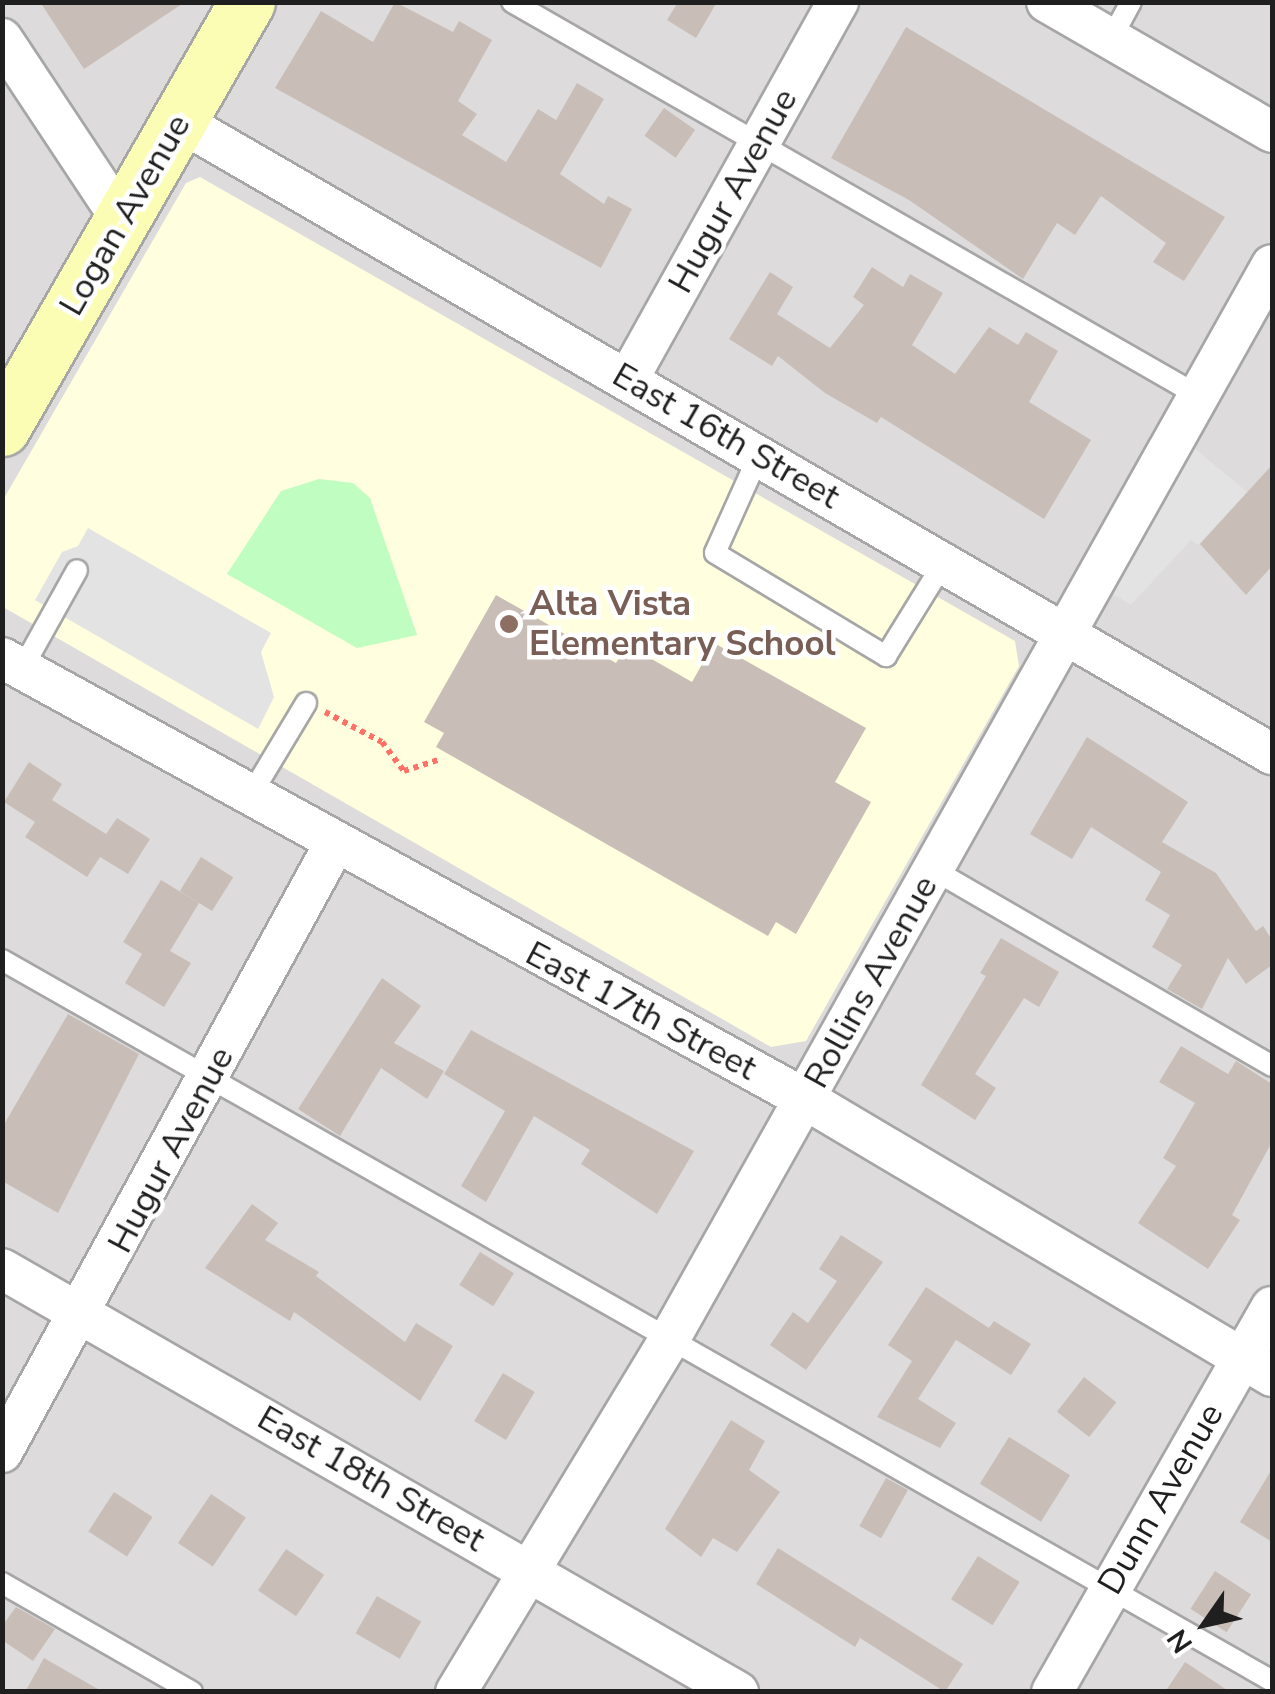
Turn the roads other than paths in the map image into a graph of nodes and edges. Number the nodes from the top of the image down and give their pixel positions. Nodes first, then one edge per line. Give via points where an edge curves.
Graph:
1 (512, 2) edge
2 (838, 2) edge
3 (1047, 2) edge
4 (1131, 2) edge
5 (238, 7) edge
6 (2, 39) edge
7 (1111, 39) junction
8 (178, 121) junction
9 (1272, 132) edge
10 (759, 144) junction
11 (122, 220) junction
12 (1272, 266) edge
13 (628, 379) junction
14 (1199, 396) junction
15 (6, 412) edge
16 (759, 455) junction
17 (944, 562) junction
18 (77, 570) dead end
19 (1067, 633) junction
20 (12, 664) edge
21 (306, 703) road end
22 (1272, 754) edge
23 (249, 798) junction
24 (334, 846) junction
25 (934, 870) junction
26 (2, 960) edge
27 (1272, 1066) edge
28 (210, 1078) junction
29 (805, 1099) junction
30 (2, 1269) edge
31 (1272, 1307) edge
32 (84, 1314) junction
33 (670, 1338) junction
34 (1257, 1367) edge
35 (2, 1452) edge
36 (527, 1568) junction
37 (2, 1583) edge
38 (1110, 1588) junction
39 (1272, 1681) edge
40 (192, 1692) edge
41 (456, 1692) edge
42 (738, 1692) edge
43 (1052, 1692) edge

1 - 10 lane
2 - 10 street, Hugur Avenue
3 - 7 street
4 - 7 lane
5 - 8 street, Logan Avenue
6 - 11 street
7 - 9 street
8 - 11 street, Logan Avenue
8 - 13 street, East 16th Street
10 - 13 street, Hugur Avenue
10 - 14 lane
11 - 15 street, Logan Avenue
12 - 14 street, Rollins Avenue
13 - 16 street, East 16th Street
14 - 19 street, Rollins Avenue
16 - 17 street, East 16th Street
16 - 17 lane via 715,553 886,656
17 - 19 street, East 16th Street
18 - 20 lane
19 - 22 street, East 16th Street
19 - 25 street, Rollins Avenue
20 - 23 street, East 17th Street
21 - 23 lane
23 - 24 street, East 17th Street
24 - 28 street, Hugur Avenue
24 - 29 street, East 17th Street
25 - 27 lane
25 - 29 street, Rollins Avenue
26 - 28 lane
28 - 32 street, Hugur Avenue
28 - 33 lane
29 - 33 street, Rollins Avenue
29 - 34 street, East 17th Street
30 - 32 street, East 18th Street
31 - 34 street, Dunn Avenue
32 - 35 street, Hugur Avenue
32 - 36 street, East 18th Street
33 - 36 street, Rollins Avenue
33 - 38 lane
34 - 38 street, Dunn Avenue
36 - 41 street, Rollins Avenue
36 - 42 street, East 18th Street
37 - 40 lane
38 - 39 lane
38 - 43 street, Dunn Avenue

